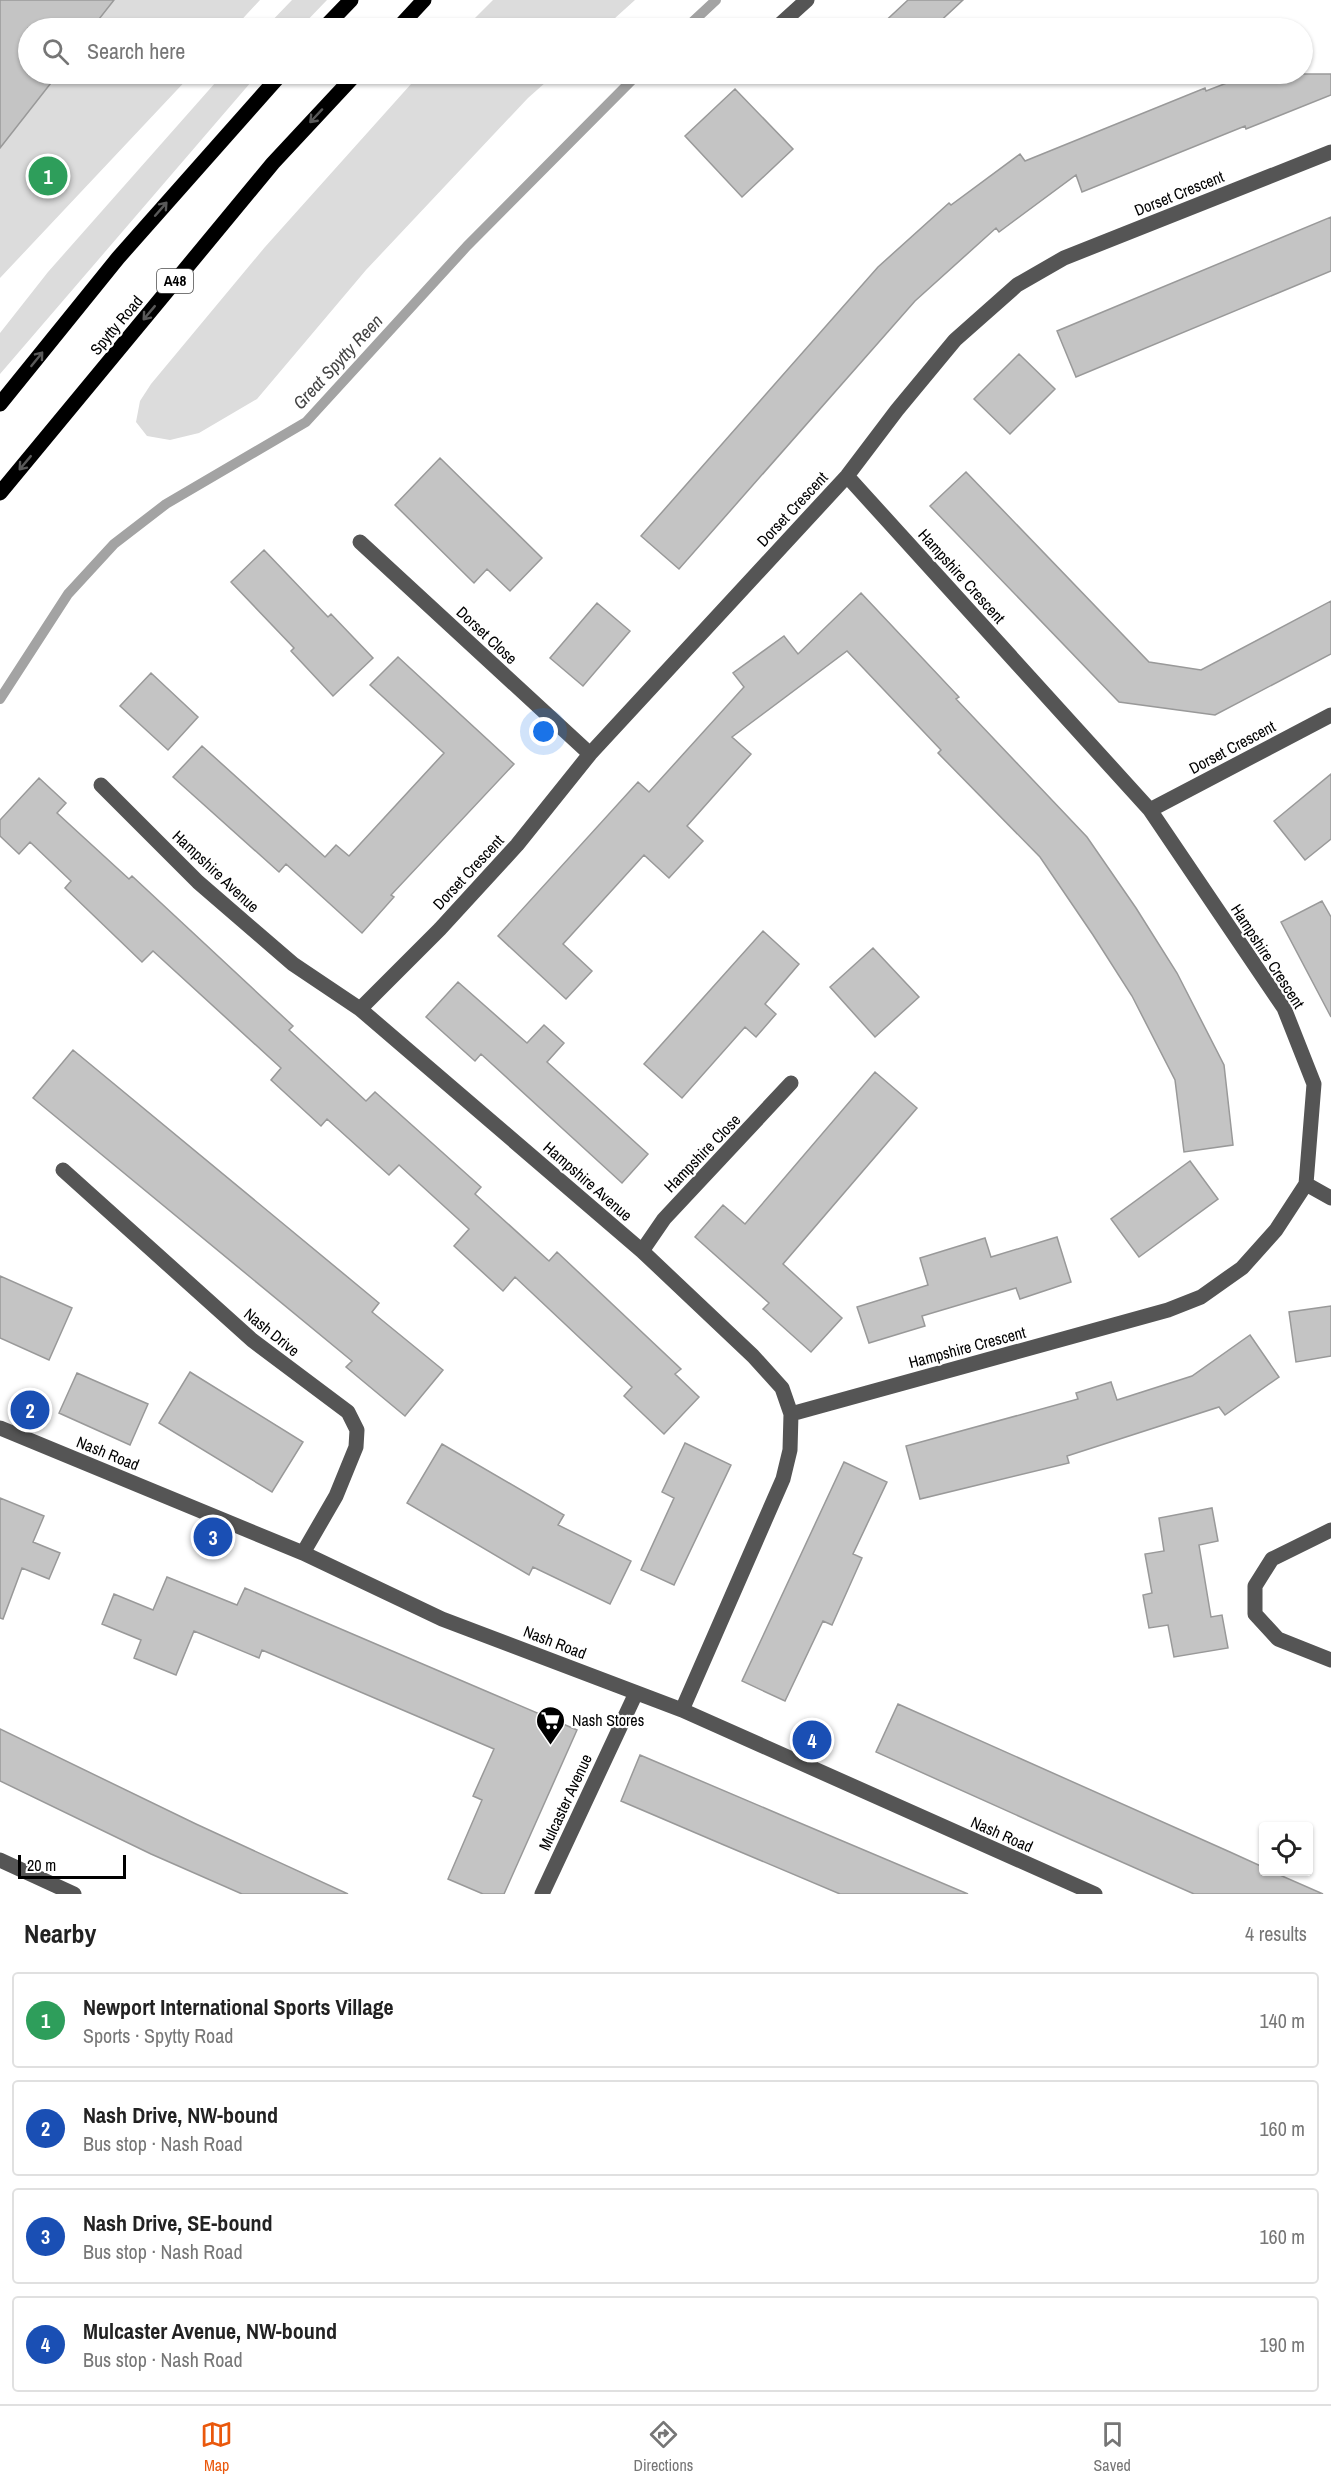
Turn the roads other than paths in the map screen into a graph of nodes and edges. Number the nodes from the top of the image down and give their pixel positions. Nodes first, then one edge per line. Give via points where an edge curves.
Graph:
1 (351, 0) edge
2 (424, 0) edge
3 (807, 0) edge
4 (334, 18) edge
5 (407, 18) edge
6 (787, 18) edge
7 (272, 84) edge
8 (347, 84) edge
9 (1331, 152) edge
10 (0, 404) edge
11 (847, 477) junction
12 (0, 493) edge
13 (360, 543) dead end
14 (1331, 715) edge
15 (590, 754) junction
16 (101, 785) dead end
17 (1150, 810) junction
18 (360, 1009) junction
19 (791, 1083) dead end
20 (63, 1170) dead end
21 (1306, 1184) junction
22 (1331, 1198) edge
23 (642, 1251) junction
24 (791, 1414) junction
25 (0, 1428) edge
26 (1331, 1530) edge
27 (303, 1553) junction
28 (1331, 1660) edge
29 (636, 1693) junction
30 (682, 1710) junction
31 (0, 1860) edge
32 (74, 1894) edge
33 (542, 1894) edge
34 (1095, 1894) edge

1 - 4 main road
2 - 5 main road
3 - 6 street
10 -> 7 main road via 118,258
8 -> 12 main road, Spytty Road / A48 via 273,163
9 - 11 street, Dorset Crescent via 1064,258 1017,285 955,340
11 - 15 street, Dorset Crescent
11 - 17 street, Hampshire Crescent
13 - 15 street, Dorset Close
14 - 17 street, Dorset Crescent
15 - 18 street, Dorset Crescent via 517,845
16 - 18 street, Hampshire Avenue via 198,882 293,964
17 - 21 street, Hampshire Crescent via 1284,1008 1314,1084
18 - 23 street, Hampshire Avenue
19 - 23 street, Hampshire Close via 664,1219
20 - 27 street, Nash Drive via 252,1340 348,1412 357,1430 356,1447 336,1496
21 - 22 street
21 - 24 street, Hampshire Crescent via 1276,1230 1242,1268 1201,1298
23 - 24 street, Hampshire Avenue via 753,1356 782,1388
24 - 30 street, Hampshire Avenue via 790,1450 783,1479
25 - 27 street, Nash Road
26 - 28 street via 1272,1559 1255,1586 1255,1614 1278,1639
27 - 29 street, Nash Road via 442,1619
29 - 30 street, Nash Road
29 - 33 street, Mulcaster Avenue
30 - 34 street, Nash Road
31 - 32 street

